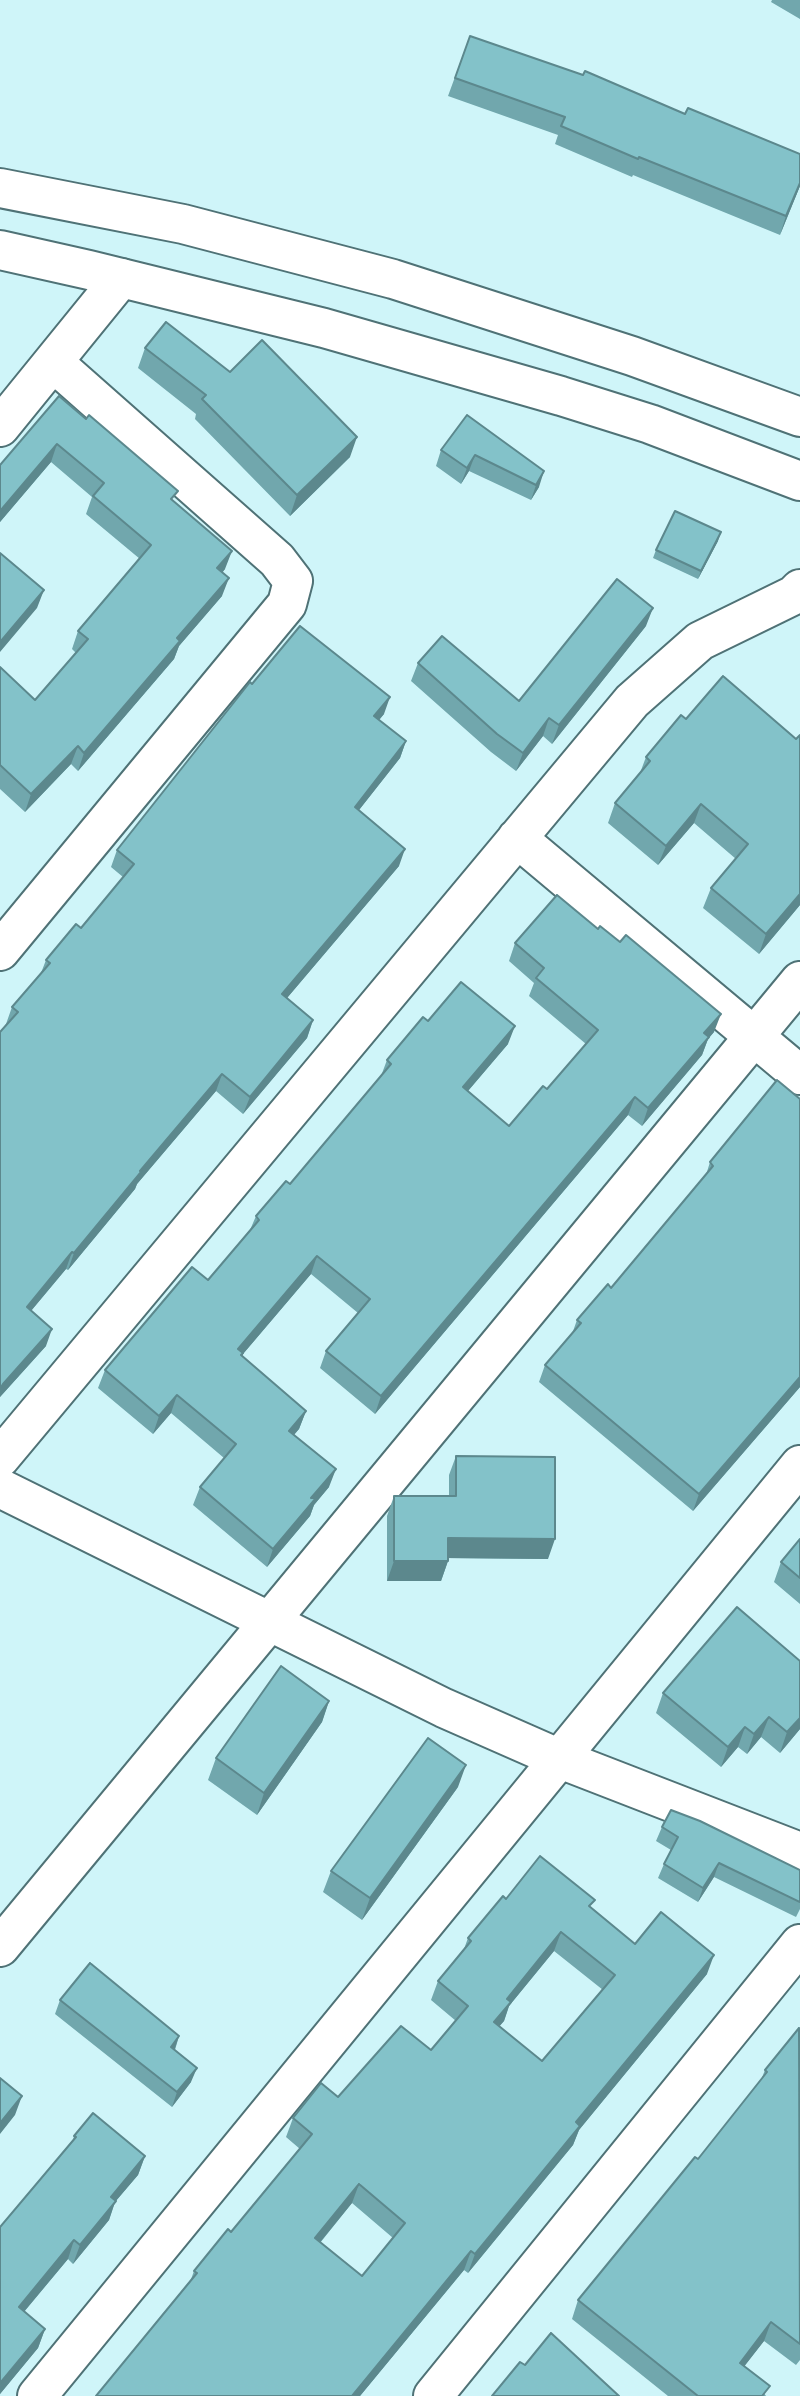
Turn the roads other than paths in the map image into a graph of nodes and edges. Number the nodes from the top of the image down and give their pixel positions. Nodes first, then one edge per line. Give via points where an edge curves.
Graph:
1 (0, 188) edge
2 (0, 250) edge
3 (121, 278) junction
4 (53, 362) junction
5 (800, 417) edge
6 (0, 427) edge
7 (800, 481) edge
8 (800, 589) edge
9 (517, 838) junction
10 (0, 951) edge
11 (800, 981) edge
12 (755, 1036) junction
13 (800, 1074) edge
14 (0, 1458) edge
15 (800, 1465) edge
16 (0, 1488) edge
17 (270, 1621) junction
18 (560, 1759) junction
19 (800, 1852) edge
20 (800, 1944) edge
21 (0, 1947) edge
22 (37, 2396) edge
23 (433, 2396) edge

1 - 5 main road via 183,224 393,279 632,355
2 - 3 main road
3 - 4 main road
3 - 7 main road via 324,327 561,396
4 - 6 main road
4 - 10 main road via 277,560 293,581 287,604
8 - 9 main road via 700,641 632,701
9 - 12 main road
9 - 14 main road
11 - 12 main road
12 - 13 main road
12 - 17 main road
15 - 18 main road
16 - 17 main road
17 - 18 main road via 444,1708
17 - 21 main road
18 - 19 main road
18 - 22 main road
20 - 23 main road

